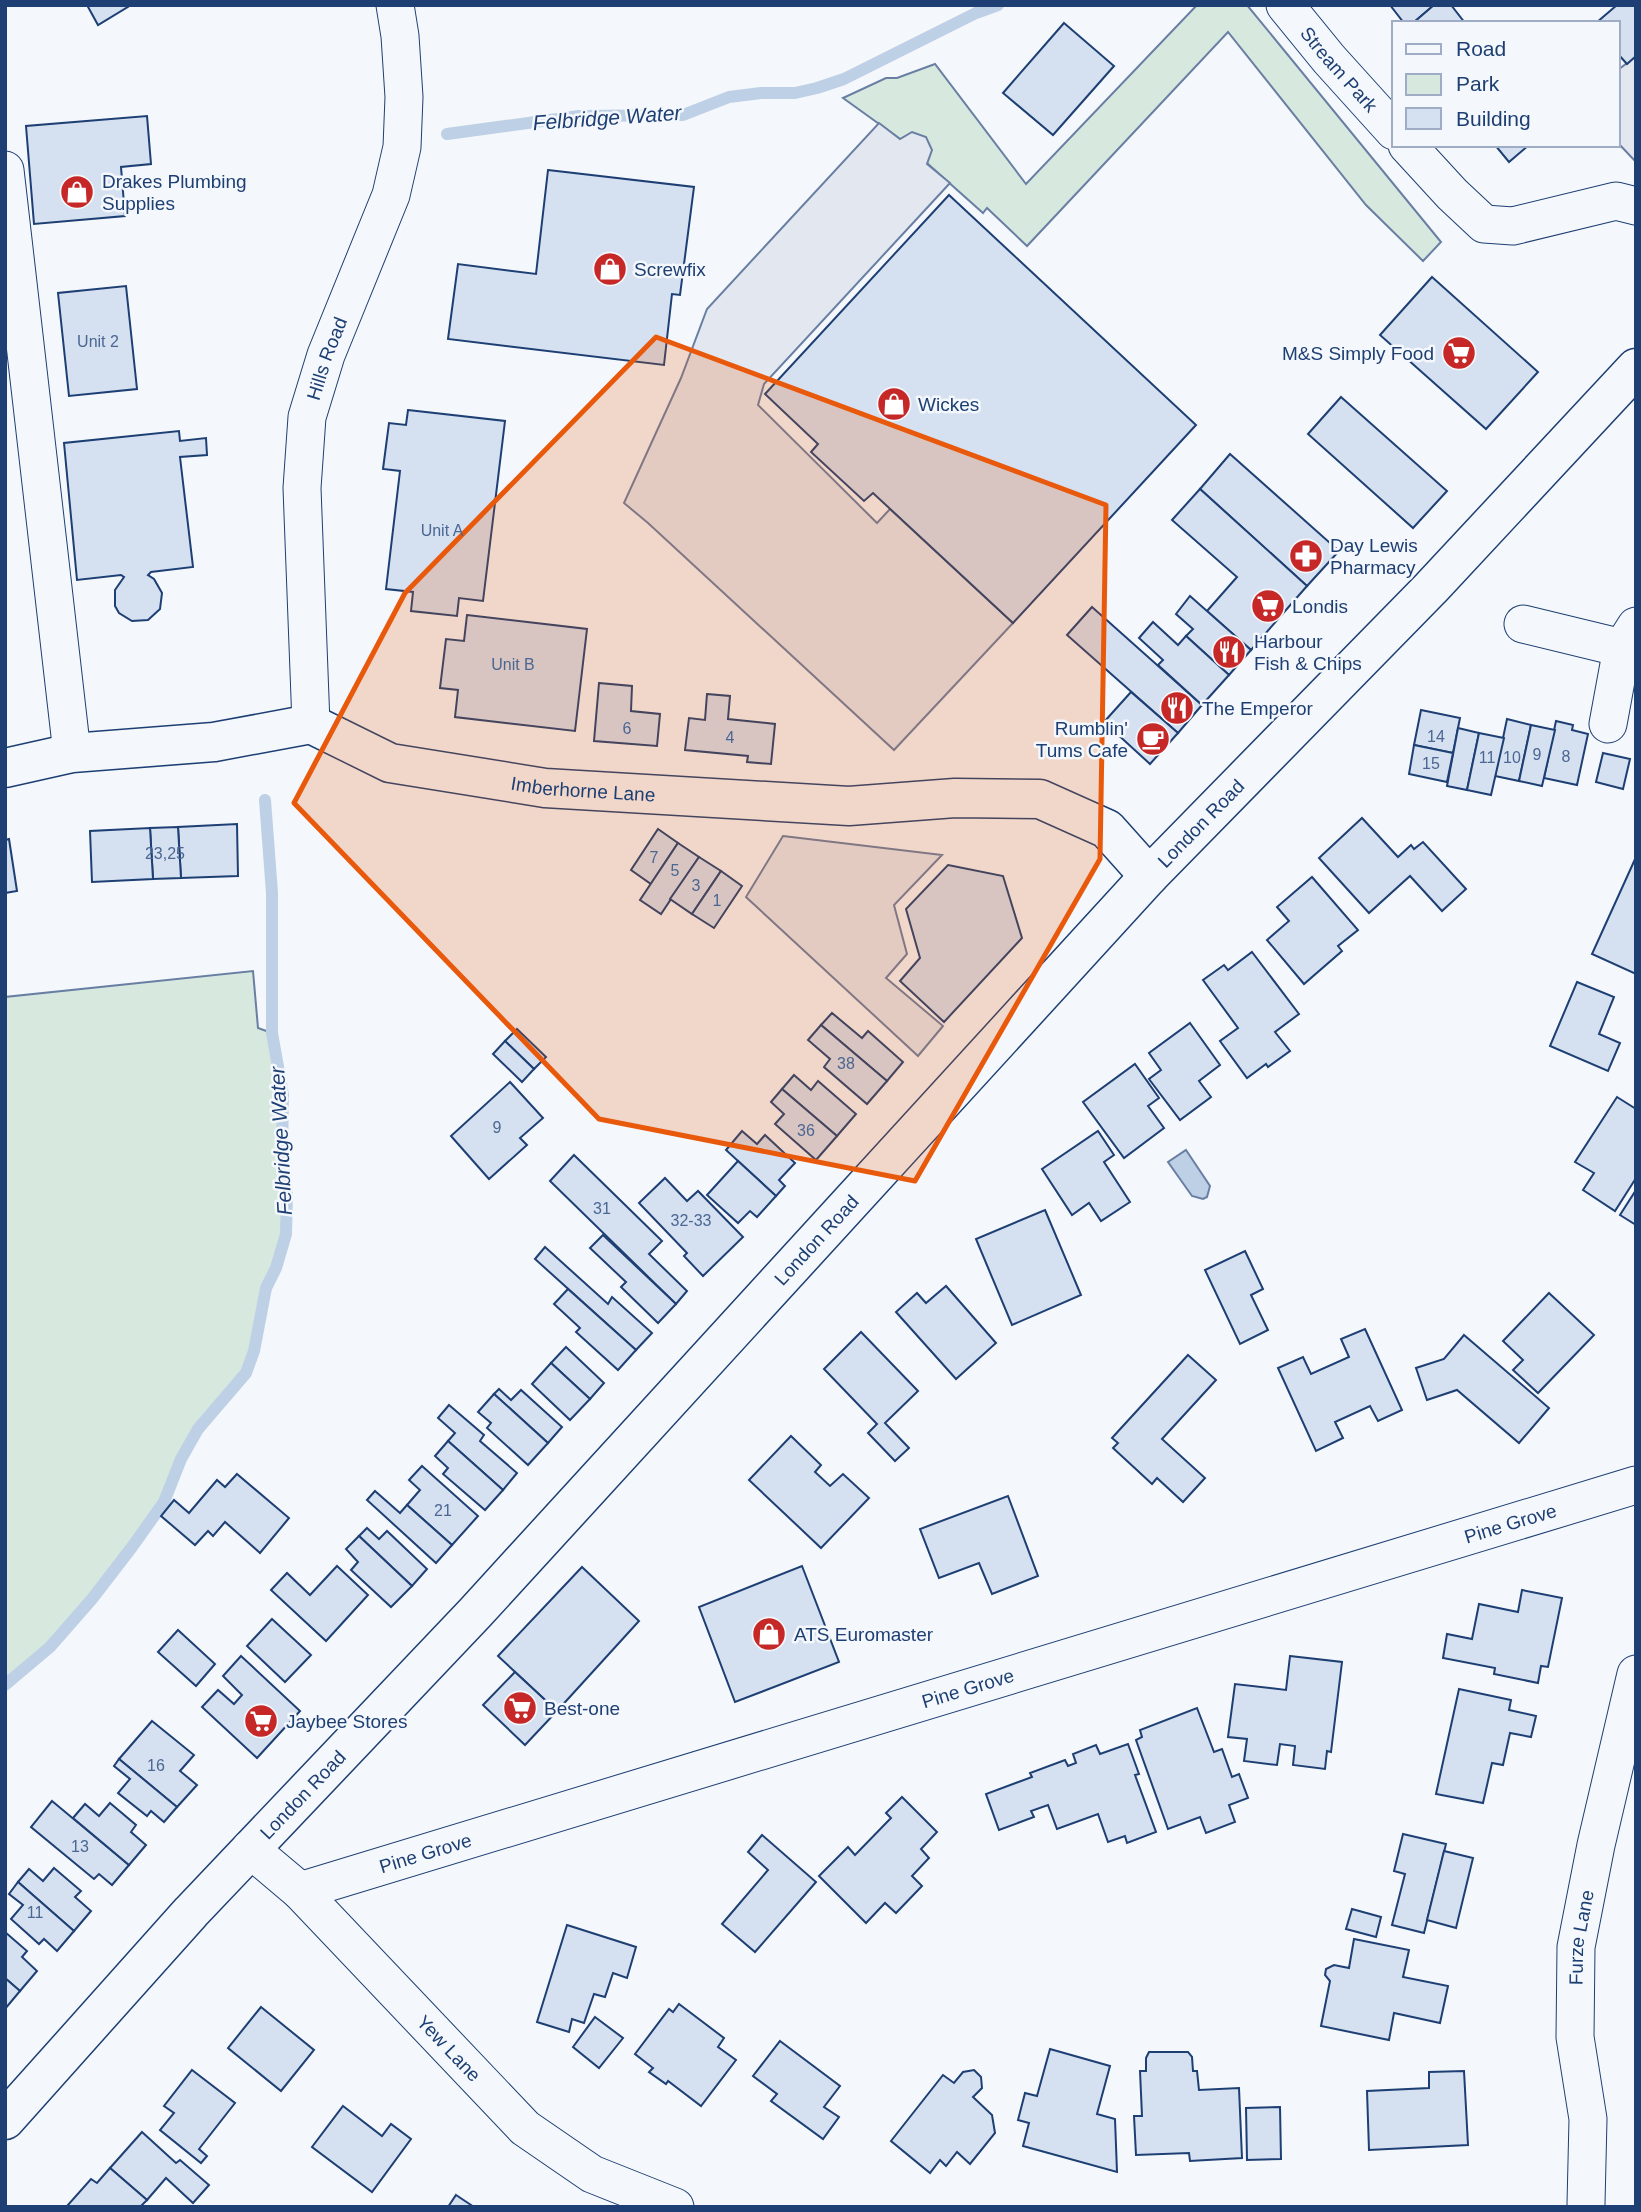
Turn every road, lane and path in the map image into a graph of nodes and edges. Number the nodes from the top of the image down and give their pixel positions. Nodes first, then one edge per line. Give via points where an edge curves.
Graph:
1 (395, 5) edge
2 (1285, 5) edge
3 (1392, 129) edge
4 (1410, 147) edge
5 (5, 170) edge
6 (1636, 206) edge
7 (1636, 368) edge
8 (1523, 624) dead end
9 (1629, 637) edge
10 (311, 724) junction
11 (1608, 724) dead end
12 (72, 753) junction
13 (5, 768) edge
14 (1149, 876) junction
15 (1636, 1485) edge
16 (1636, 1674) edge
17 (250, 1849) junction
18 (300, 1891) junction
19 (5, 2120) edge
20 (1586, 2206) edge
21 (675, 2207) edge

1 - 10 street, Hills Road via 404,97 402,147 391,195 326,355 307,417 302,488
2 - 3 street, Stream Park
4 - 6 street via 1485,223 1513,226 1616,201
5 - 12 street
7 - 14 main road, London Road via 1431,588
8 - 9 street
9 - 11 street
10 - 12 main road via 214,742
10 - 14 main road, Imberhorne Lane via 390,763 545,788 849,806 956,798 1041,799 1107,829
12 - 13 main road
14 - 17 main road, London Road via 484,1602
15 - 18 street, Pine Grove
16 - 20 street, Furze Lane via 1576,1947 1575,2036 1588,2119
17 - 18 street, Yew Lane
17 - 19 main road, London Road
18 - 21 street, Yew Lane via 525,2128 592,2174

